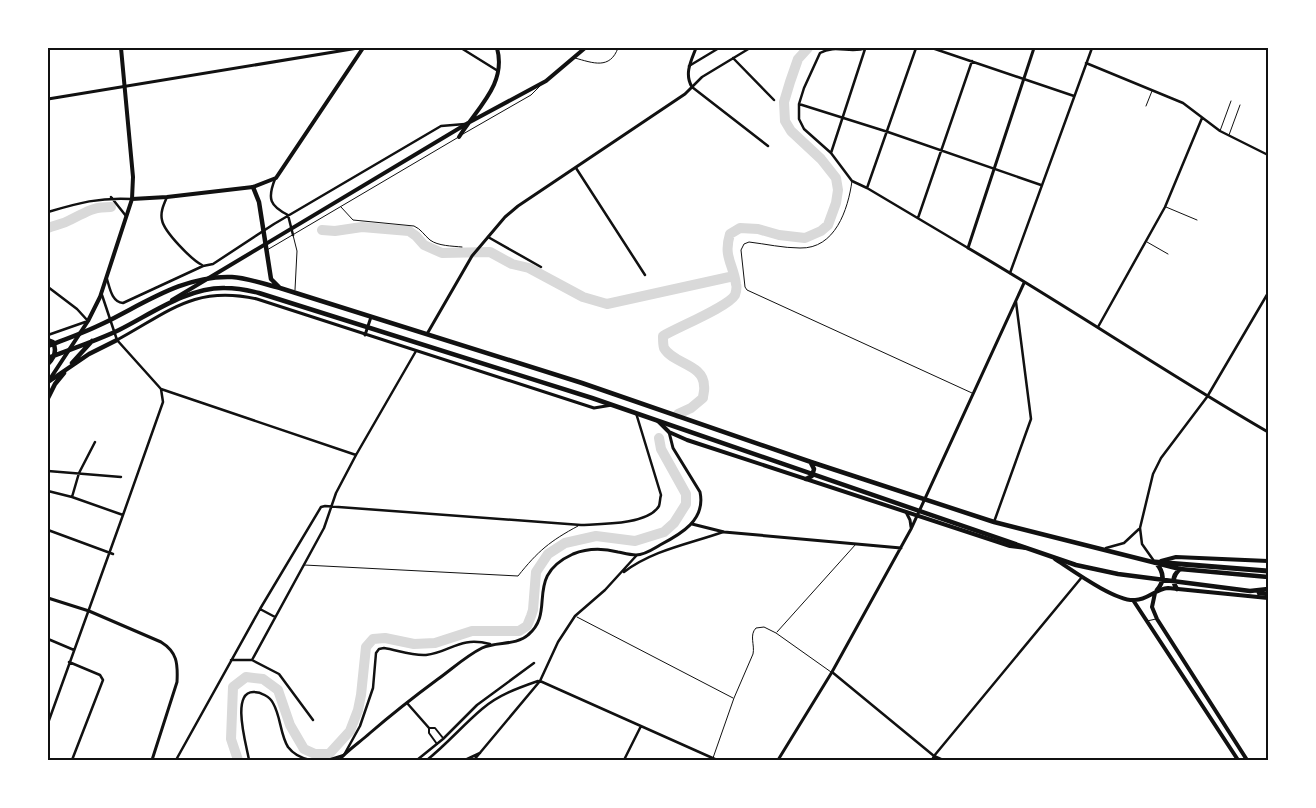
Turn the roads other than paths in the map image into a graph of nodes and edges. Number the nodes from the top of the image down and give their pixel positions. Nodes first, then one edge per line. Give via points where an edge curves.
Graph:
1 (120, 48) edge
2 (358, 48) edge
3 (363, 48) edge
4 (461, 48) edge
5 (497, 48) edge
6 (585, 48) edge
7 (618, 48) edge
8 (696, 48) edge
9 (719, 48) edge
10 (750, 48) edge
11 (866, 48) edge
12 (916, 48) edge
13 (932, 48) edge
14 (1034, 48) edge
15 (1092, 48) edge
16 (574, 58) junction
17 (733, 58) junction
18 (972, 61) junction
19 (1086, 63) junction
20 (689, 66) junction
21 (499, 71) junction
22 (546, 80) junction
23 (1024, 80) junction
24 (124, 86) junction
25 (692, 87) junction
26 (1152, 90) junction
27 (1074, 96) junction
28 (48, 99) edge
29 (774, 100) dead end
30 (1231, 101) dead end
31 (799, 104) junction
32 (1240, 105) dead end
33 (1146, 106) dead end
34 (843, 117) junction
35 (1202, 118) junction
36 (468, 123) junction
37 (1220, 131) junction
38 (888, 132) junction
39 (1229, 135) junction
40 (459, 137) junction
41 (768, 146) dead end
42 (941, 150) junction
43 (831, 153) junction
44 (1268, 155) edge
45 (575, 167) junction
46 (994, 169) junction
47 (276, 178) junction
48 (852, 181) junction
49 (1040, 185) junction
50 (253, 187) junction
51 (868, 188) junction
52 (111, 197) junction
53 (167, 197) junction
54 (132, 199) junction
55 (340, 206) junction
56 (1165, 207) junction
57 (48, 212) edge
58 (288, 215) junction
59 (126, 216) junction
60 (918, 218) junction
61 (1197, 220) dead end
62 (262, 233) junction
63 (293, 235) junction
64 (488, 237) junction
65 (1146, 241) junction
66 (462, 248) dead end
67 (968, 248) junction
68 (266, 251) junction
69 (1168, 254) dead end
70 (203, 266) junction
71 (541, 267) dead end
72 (1010, 273) junction
73 (645, 276) dead end
74 (107, 279) junction
75 (1024, 283) junction
76 (48, 287) edge
77 (280, 288) junction
78 (102, 293) junction
79 (1268, 293) edge
80 (295, 294) junction
81 (1016, 302) junction
82 (159, 308) junction
83 (371, 318) junction
84 (88, 321) junction
85 (1097, 328) junction
86 (365, 335) junction
87 (426, 335) junction
88 (48, 336) edge
89 (48, 340) edge
90 (92, 340) junction
91 (117, 340) junction
92 (48, 346) edge
93 (416, 351) junction
94 (48, 358) edge
95 (48, 364) edge
96 (48, 382) edge
97 (161, 388) junction
98 (973, 393) junction
99 (1207, 397) junction
100 (48, 398) edge
101 (612, 405) junction
102 (636, 413) junction
103 (658, 421) junction
104 (669, 432) junction
105 (1268, 432) edge
106 (95, 442) dead end
107 (356, 455) junction
108 (811, 462) junction
109 (48, 471) edge
110 (78, 473) junction
111 (121, 477) dead end
112 (806, 479) junction
113 (48, 491) edge
114 (72, 497) junction
115 (925, 500) junction
116 (332, 506) junction
117 (906, 512) junction
118 (124, 515) junction
119 (918, 516) junction
120 (994, 522) junction
121 (581, 524) junction
122 (692, 524) junction
123 (911, 528) junction
124 (1140, 528) junction
125 (48, 530) edge
126 (724, 532) junction
127 (856, 544) junction
128 (901, 548) junction
129 (1028, 548) junction
130 (1094, 548) junction
131 (111, 553) junction
132 (636, 555) junction
133 (1053, 558) junction
134 (1268, 561) edge
135 (1155, 562) junction
136 (304, 565) junction
137 (1181, 567) junction
138 (1268, 571) edge
139 (619, 576) junction
140 (1082, 577) junction
141 (1268, 577) edge
142 (1177, 589) junction
143 (1268, 589) edge
144 (1157, 590) junction
145 (1250, 591) junction
146 (1268, 594) edge
147 (48, 598) edge
148 (1268, 598) edge
149 (1133, 600) junction
150 (260, 609) junction
151 (89, 611) junction
152 (575, 616) junction
153 (275, 617) junction
154 (1157, 619) junction
155 (1147, 621) junction
156 (776, 633) junction
157 (48, 639) edge
158 (490, 644) junction
159 (74, 650) junction
160 (1178, 653) junction
161 (1170, 658) junction
162 (231, 660) junction
163 (252, 660) junction
164 (69, 662) junction
165 (534, 663) dead end
166 (832, 672) junction
167 (540, 681) junction
168 (1198, 685) junction
169 (1191, 690) junction
170 (734, 698) junction
171 (406, 702) junction
172 (477, 705) junction
173 (482, 709) junction
174 (1214, 709) junction
175 (1207, 714) junction
176 (313, 720) dead end
177 (48, 723) edge
178 (642, 726) junction
179 (429, 728) junction
180 (443, 739) junction
181 (437, 744) junction
182 (481, 753) junction
183 (344, 755) junction
184 (934, 756) junction
185 (713, 759) junction
186 (72, 760) edge
187 (152, 760) edge
188 (176, 760) edge
189 (249, 760) edge
190 (310, 760) edge
191 (318, 760) edge
192 (339, 760) edge
193 (417, 760) edge
194 (427, 760) edge
195 (464, 760) edge
196 (474, 760) edge
197 (624, 760) edge
198 (717, 760) edge
199 (778, 760) edge
200 (932, 760) edge
201 (943, 760) edge
202 (1238, 760) edge
203 (1247, 760) edge

1 - 24 main road
2 - 24 street
3 - 47 main road
4 - 21 street
5 - 21 main road
6 - 16 main road
7 - 16 lane via 614,57 605,62
8 - 20 street
9 - 20 street
10 - 17 street
11 - 31 street via 832,48 820,53
11 - 34 street
12 - 38 street
13 - 18 street
14 - 23 street
15 - 19 street
16 - 22 main road
17 - 25 street
17 - 29 street
18 - 23 street
18 - 42 street
19 - 26 street
19 - 27 street
20 - 25 street via 688,79
21 - 36 main road via 495,86
22 - 36 main road
22 - 40 lane via 530,95
23 - 27 street
23 - 46 street
24 - 28 street
24 - 54 main road via 133,177
25 - 41 street
25 - 45 street
26 - 33 lane
26 - 35 street via 1183,103
27 - 49 street
30 - 37 lane
31 - 34 street
31 - 43 street via 798,112 804,129
32 - 39 lane
34 - 38 street
34 - 43 street
35 - 37 street
35 - 56 street
36 - 40 main road
36 - 58 street via 442,126
36 - 82 main road
37 - 39 street
38 - 42 street
38 - 51 street
39 - 44 street
40 - 55 lane
42 - 46 street
42 - 60 street
43 - 48 street
45 - 64 street via 518,206
45 - 73 street
46 - 49 street
46 - 67 street
47 - 50 main road
47 - 58 street via 271,199 277,209
48 - 51 street
48 - 98 lane via 843,218 829,238 818,245 801,248 744,244 741,250 745,287
49 - 72 street
50 - 53 main road
50 - 62 highway via 259,202
51 - 60 street
52 - 54 street
52 - 57 street
52 - 59 street
53 - 54 main road
53 - 70 street via 162,209 162,221 167,231 195,262
54 - 59 main road
55 - 63 lane
55 - 66 lane via 352,220 414,226 436,243
56 - 61 lane
56 - 65 street
58 - 62 street
58 - 63 street
59 - 74 main road
60 - 67 street
62 - 68 highway
62 - 70 street via 213,264
63 - 68 lane
63 - 80 lane via 297,251
64 - 71 street
64 - 87 street via 472,256
65 - 69 lane
65 - 85 street
67 - 72 street
68 - 77 highway via 271,279
70 - 74 street via 123,303 115,300
72 - 75 street
74 - 78 main road
75 - 81 street
75 - 85 street
76 - 84 street
77 - 80 highway
77 - 92 highway via 231,277 184,284 103,324
78 - 84 main road
78 - 91 street
79 - 99 street
80 - 83 highway
81 - 98 street
81 - 120 street via 1031,419
82 - 90 highway
82 - 101 highway via 202,290 239,288
83 - 86 street
83 - 87 highway
84 - 88 street
84 - 96 main road
85 - 99 street
86 - 91 street via 257,299 222,294 186,302
86 - 93 street
87 - 108 highway via 582,383
89 - 95 highway via 55,346 55,354
90 - 94 highway
90 - 100 highway via 55,384
91 - 96 highway via 89,354
91 - 97 street
93 - 101 street via 594,408
93 - 107 street
97 - 107 street
97 - 118 street via 163,402
98 - 115 street
99 - 105 street
99 - 124 street via 1161,458 1153,474
101 - 102 highway
102 - 103 highway
102 - 121 street via 660,495 659,506 652,514 639,519
103 - 104 main road
103 - 129 highway
104 - 112 main road
104 - 122 street via 673,448 700,492 700,508
106 - 110 street
107 - 116 street
108 - 112 highway via 814,473
108 - 115 highway
109 - 110 street
110 - 111 street
110 - 114 street
112 - 117 main road
113 - 114 street
114 - 118 street
115 - 119 street
115 - 120 highway
116 - 121 street
116 - 136 street
116 - 150 street via 321,507
117 - 119 main road
117 - 123 street
118 - 131 street
119 - 123 street
119 - 129 main road via 1010,546
120 - 130 highway
121 - 136 lane via 552,541 518,576
122 - 126 street
122 - 132 street via 669,540
123 - 128 street
124 - 130 street via 1119,545
124 - 135 street via 1142,544
125 - 131 street
126 - 127 street
126 - 139 street via 684,543 638,562
127 - 128 street
127 - 156 lane
128 - 166 street
129 - 133 highway
130 - 135 highway
131 - 151 street
132 - 139 street
132 - 158 street via 593,549 566,558 545,579 541,612 532,631 522,639
133 - 140 main road
133 - 145 highway via 1118,574
134 - 135 main road via 1176,557
135 - 137 highway
135 - 144 highway via 1163,575
136 - 153 street
137 - 138 highway
137 - 141 highway
137 - 142 highway via 1173,578
139 - 152 street
140 - 149 main road via 1119,597
140 - 184 street
142 - 144 main road
142 - 148 main road
143 - 145 highway
144 - 149 main road via 1145,598
144 - 154 main road via 1152,607
145 - 146 highway
147 - 151 street
149 - 155 main road
150 - 153 street
150 - 162 street
151 - 159 street
151 - 187 street via 171,648 178,671 177,682
152 - 167 street via 558,642
152 - 170 lane
153 - 163 street
154 - 155 lane
154 - 160 main road
155 - 161 main road
156 - 166 lane
156 - 170 lane via 764,627 754,630 753,654
157 - 159 street
158 - 171 street
158 - 183 street via 454,645 421,655 379,649 372,688 360,726
159 - 164 street
160 - 161 street
160 - 168 main road
161 - 169 main road
162 - 163 street
162 - 188 street
163 - 176 street via 279,674
164 - 177 street
164 - 186 street via 100,675 102,680
165 - 172 street
166 - 184 street
166 - 199 street
167 - 173 street via 507,692
167 - 178 street
167 - 182 street
168 - 169 street
168 - 174 main road
169 - 175 main road
170 - 185 lane
171 - 179 street
171 - 183 street
172 - 173 street
172 - 180 street
173 - 194 street
174 - 175 street
174 - 203 main road
175 - 202 main road
178 - 185 street
178 - 197 street
179 - 180 street via 435,728
179 - 181 street
180 - 181 street
181 - 193 street
182 - 195 street
182 - 196 street
183 - 191 street
183 - 192 street
184 - 200 street
184 - 201 street
185 - 198 street
189 - 190 street via 241,703 245,696 257,692 273,703 287,745 294,754

